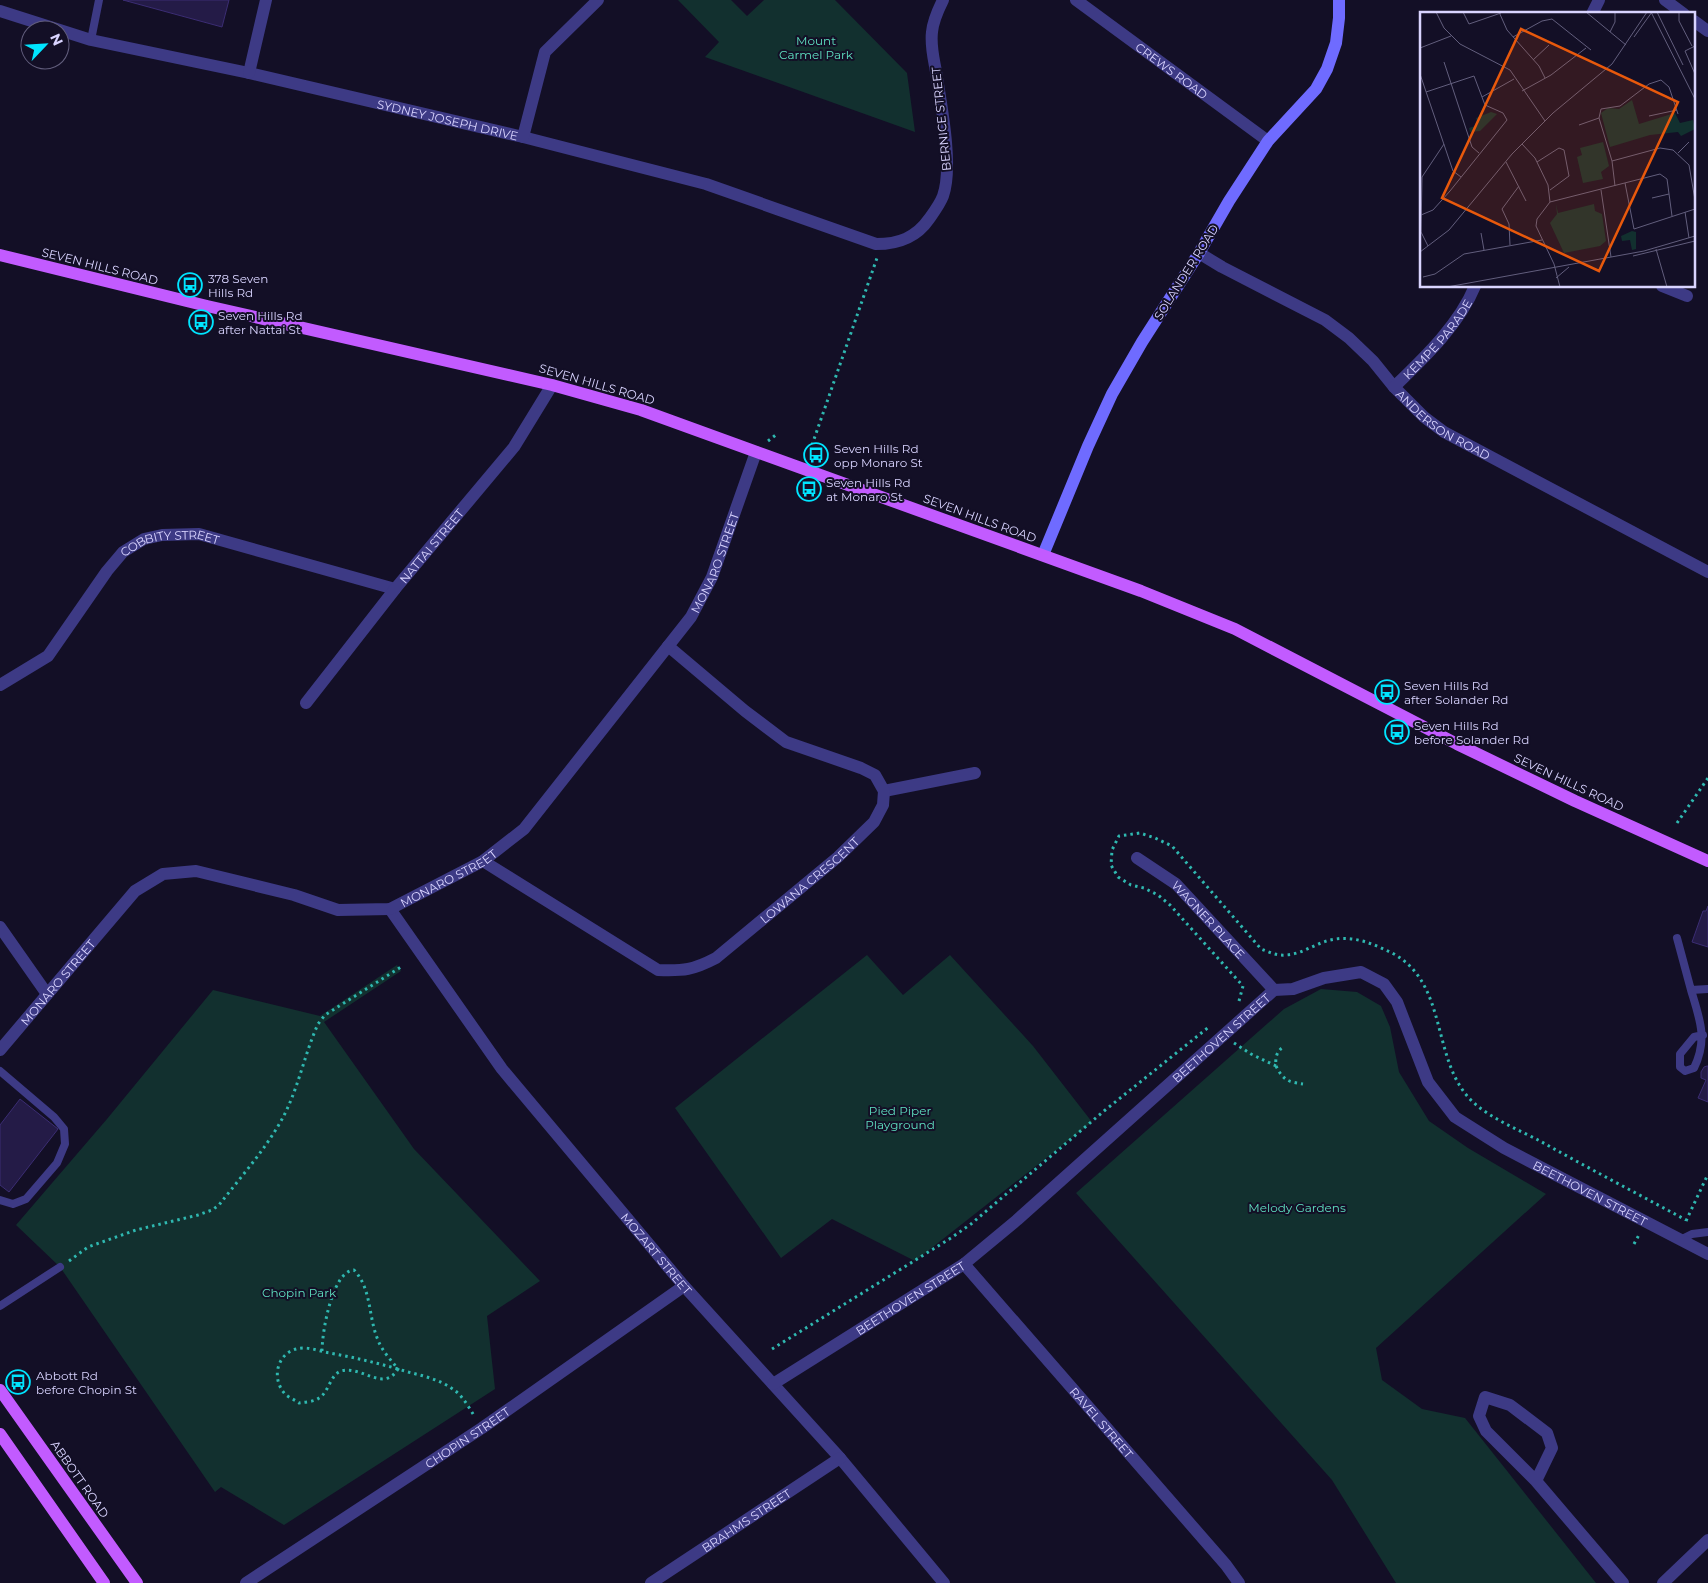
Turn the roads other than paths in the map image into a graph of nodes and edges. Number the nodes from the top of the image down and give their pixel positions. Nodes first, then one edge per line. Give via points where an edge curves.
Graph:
1 (98, 0) edge
2 (266, 0) edge
3 (598, 0) edge
4 (944, 0) edge
5 (1076, 0) edge
6 (1339, 0) edge
7 (1599, 0) edge
8 (1665, 0) edge
9 (0, 11) edge
10 (1593, 12) edge
11 (1681, 12) edge
12 (1696, 22) edge
13 (1708, 31) edge
14 (91, 40) junction
15 (249, 73) junction
16 (522, 137) junction
17 (1268, 141) junction
18 (886, 244) joint
19 (1199, 253) junction
20 (0, 255) edge
21 (1474, 288) edge
22 (1667, 288) edge
23 (1687, 296) dead end
24 (552, 385) junction
25 (1394, 387) junction
26 (756, 452) junction
27 (1043, 555) junction
28 (1708, 572) edge
29 (395, 589) junction
30 (668, 646) junction
31 (0, 685) edge
32 (306, 703) dead end
33 (975, 773) dead end
34 (884, 791) junction
35 (1136, 858) dead end
36 (483, 861) junction
37 (1708, 861) edge
38 (390, 908) junction
39 (0, 927) edge
40 (1677, 938) dead end
41 (1708, 989) edge
42 (1274, 990) junction
43 (1691, 990) junction
44 (47, 994) junction
45 (1704, 1035) junction
46 (0, 1050) edge
47 (0, 1071) edge
48 (0, 1200) edge
49 (1708, 1232) edge
50 (1679, 1239) junction
51 (1708, 1254) edge
52 (964, 1264) junction
53 (60, 1267) road end
54 (684, 1286) junction
55 (0, 1306) edge
56 (773, 1384) junction
57 (0, 1390) edge
58 (0, 1434) edge
59 (840, 1458) junction
60 (1536, 1481) junction
61 (1708, 1540) edge
62 (104, 1583) edge
63 (137, 1583) edge
64 (246, 1583) edge
65 (651, 1583) edge
66 (944, 1583) edge
67 (1238, 1583) edge
68 (1623, 1583) edge
69 (1663, 1583) edge

1 - 14 lane
2 - 15 street
3 - 16 street via 545,52
4 - 18 street, BERNICE STREET via 932,31 947,159 943,196 926,223 911,236
5 - 17 street, CREWS ROAD
6 - 17 street, SOLANDER ROAD via 1336,44 1327,69 1316,89
7 - 10 street
8 - 11 street
9 - 14 street, SYDNEY JOSEPH DRIVE
12 - 13 street
14 - 15 street, SYDNEY JOSEPH DRIVE
15 - 16 street, SYDNEY JOSEPH DRIVE
16 - 18 street, SYDNEY JOSEPH DRIVE via 706,184 876,244
17 - 19 street, SOLANDER ROAD via 1228,201
19 - 25 street, ANDERSON ROAD via 1325,320 1373,361
19 - 27 street, SOLANDER ROAD via 1112,394
20 - 24 main road, SEVEN HILLS ROAD
21 - 25 street, KEMPE PARADE via 1461,314 1426,357
22 - 23 street
24 - 26 main road, SEVEN HILLS ROAD via 641,410
24 - 29 street, NATTAI STREET via 514,447
25 - 28 street, ANDERSON ROAD via 1444,432
26 - 27 main road, SEVEN HILLS ROAD
26 - 30 street, MONARO STREET via 712,577 691,617
27 - 37 main road, SEVEN HILLS ROAD via 1235,629 1458,744
29 - 31 street, COBBITY STREET via 199,534 144,539 123,552 48,656
29 - 32 street, NATTAI STREET
30 - 34 street via 786,742 861,768 875,775
30 - 36 street, MONARO STREET via 524,829
33 - 34 street
34 - 36 street, LOWANA CRESCENT via 883,805 874,822 838,857 716,958 696,968 680,971 658,970
35 - 42 street, WAGNER PLACE via 1176,884
36 - 38 street, MONARO STREET
38 - 44 street, MONARO STREET via 338,910 294,895 196,871 163,874 135,891
38 - 54 street, MOZART STREET via 502,1068
39 - 44 street
40 - 43 lane
41 - 43 lane
42 - 50 street, BEETHOVEN STREET via 1293,989 1324,978 1361,972 1384,984 1397,1002 1428,1082 1455,1117 1504,1148
42 - 52 street, BEETHOVEN STREET
43 - 45 lane
44 - 46 street, MONARO STREET
45 - 45 lane via 1694,1068 1685,1070 1680,1067 1680,1054 1694,1037
47 - 48 lane via 54,1117 64,1129 65,1144 57,1163 26,1199 13,1204
49 - 50 lane
50 - 51 street, BEETHOVEN STREET
52 - 56 street, BEETHOVEN STREET
52 - 67 street, RAVEL STREET via 1226,1565
53 - 55 lane
54 - 56 street, MOZART STREET
54 - 64 street, CHOPIN STREET via 482,1428
56 - 59 street, MOZART STREET
57 - 63 main road, ABBOTT ROAD
58 - 62 main road
59 - 65 street, BRAHMS STREET
59 - 66 street, MOZART STREET
60 - 60 street via 1486,1431 1479,1416 1485,1397 1510,1405 1547,1433 1552,1448
60 - 68 street
61 - 69 street

